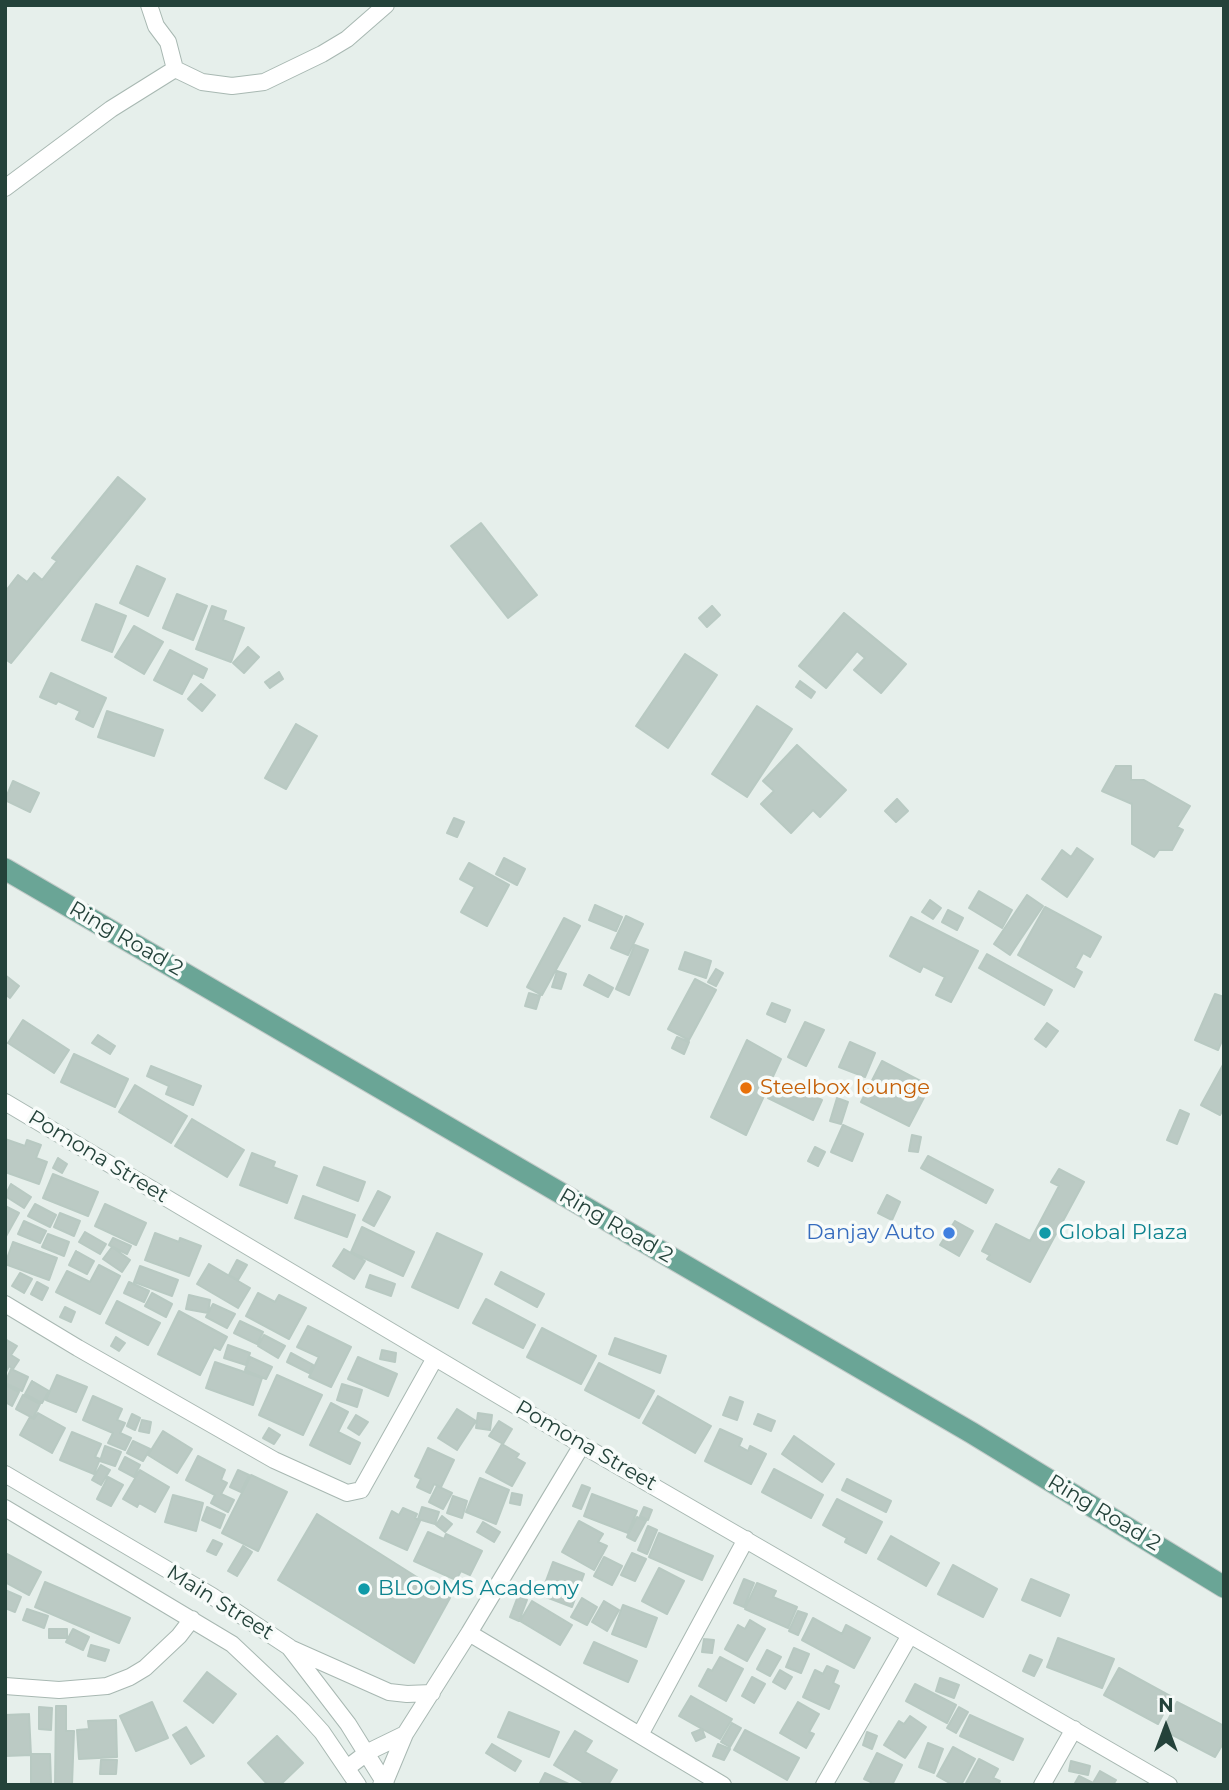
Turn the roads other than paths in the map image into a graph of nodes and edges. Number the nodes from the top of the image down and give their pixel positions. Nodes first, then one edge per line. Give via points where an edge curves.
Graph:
1 (149, 5) edge
2 (386, 5) edge
3 (174, 69) junction
4 (5, 188) edge
5 (5, 869) edge
6 (5, 1102) edge
7 (5, 1304) edge
8 (435, 1358) junction
9 (582, 1445) junction
10 (5, 1474) edge
11 (5, 1508) edge
12 (746, 1539) junction
13 (1224, 1587) edge
14 (192, 1619) junction
15 (469, 1633) junction
16 (910, 1635) junction
17 (289, 1647) junction
18 (5, 1686) edge
19 (432, 1693) junction
20 (1074, 1729) junction
21 (405, 1734) junction
22 (640, 1735) junction
23 (368, 1752) junction
24 (347, 1768) junction
25 (384, 1784) edge
26 (358, 1785) edge
27 (723, 1785) edge
28 (824, 1785) edge
29 (1042, 1785) edge
30 (1169, 1785) edge

1 - 3 street via 168,42
2 - 3 street via 347,39 264,82 232,86 202,82
3 - 4 street via 111,108
5 - 13 main road, Ring Road 2 via 972,1433
6 - 8 street, Pomona Street
7 - 8 street via 274,1460 347,1493 361,1490
8 - 9 street, Pomona Street
9 - 12 street, Pomona Street
9 - 15 street
10 - 17 street, Main Street
11 - 14 street, Main Street
12 - 16 street, Pomona Street
12 - 22 street
14 - 18 street via 160,1655 119,1681 84,1689
14 - 24 street, Main Street via 232,1644 275,1682 322,1732
15 - 19 street
15 - 22 street
16 - 20 street, Pomona Street
16 - 28 street
17 - 19 street via 389,1692
17 - 23 street, Main Street
19 - 21 street
20 - 29 street
20 - 30 street, Pomona Street
21 - 23 street
21 - 25 street
22 - 27 street
23 - 24 street
23 - 25 street, Main Street
24 - 26 street, Main Street

